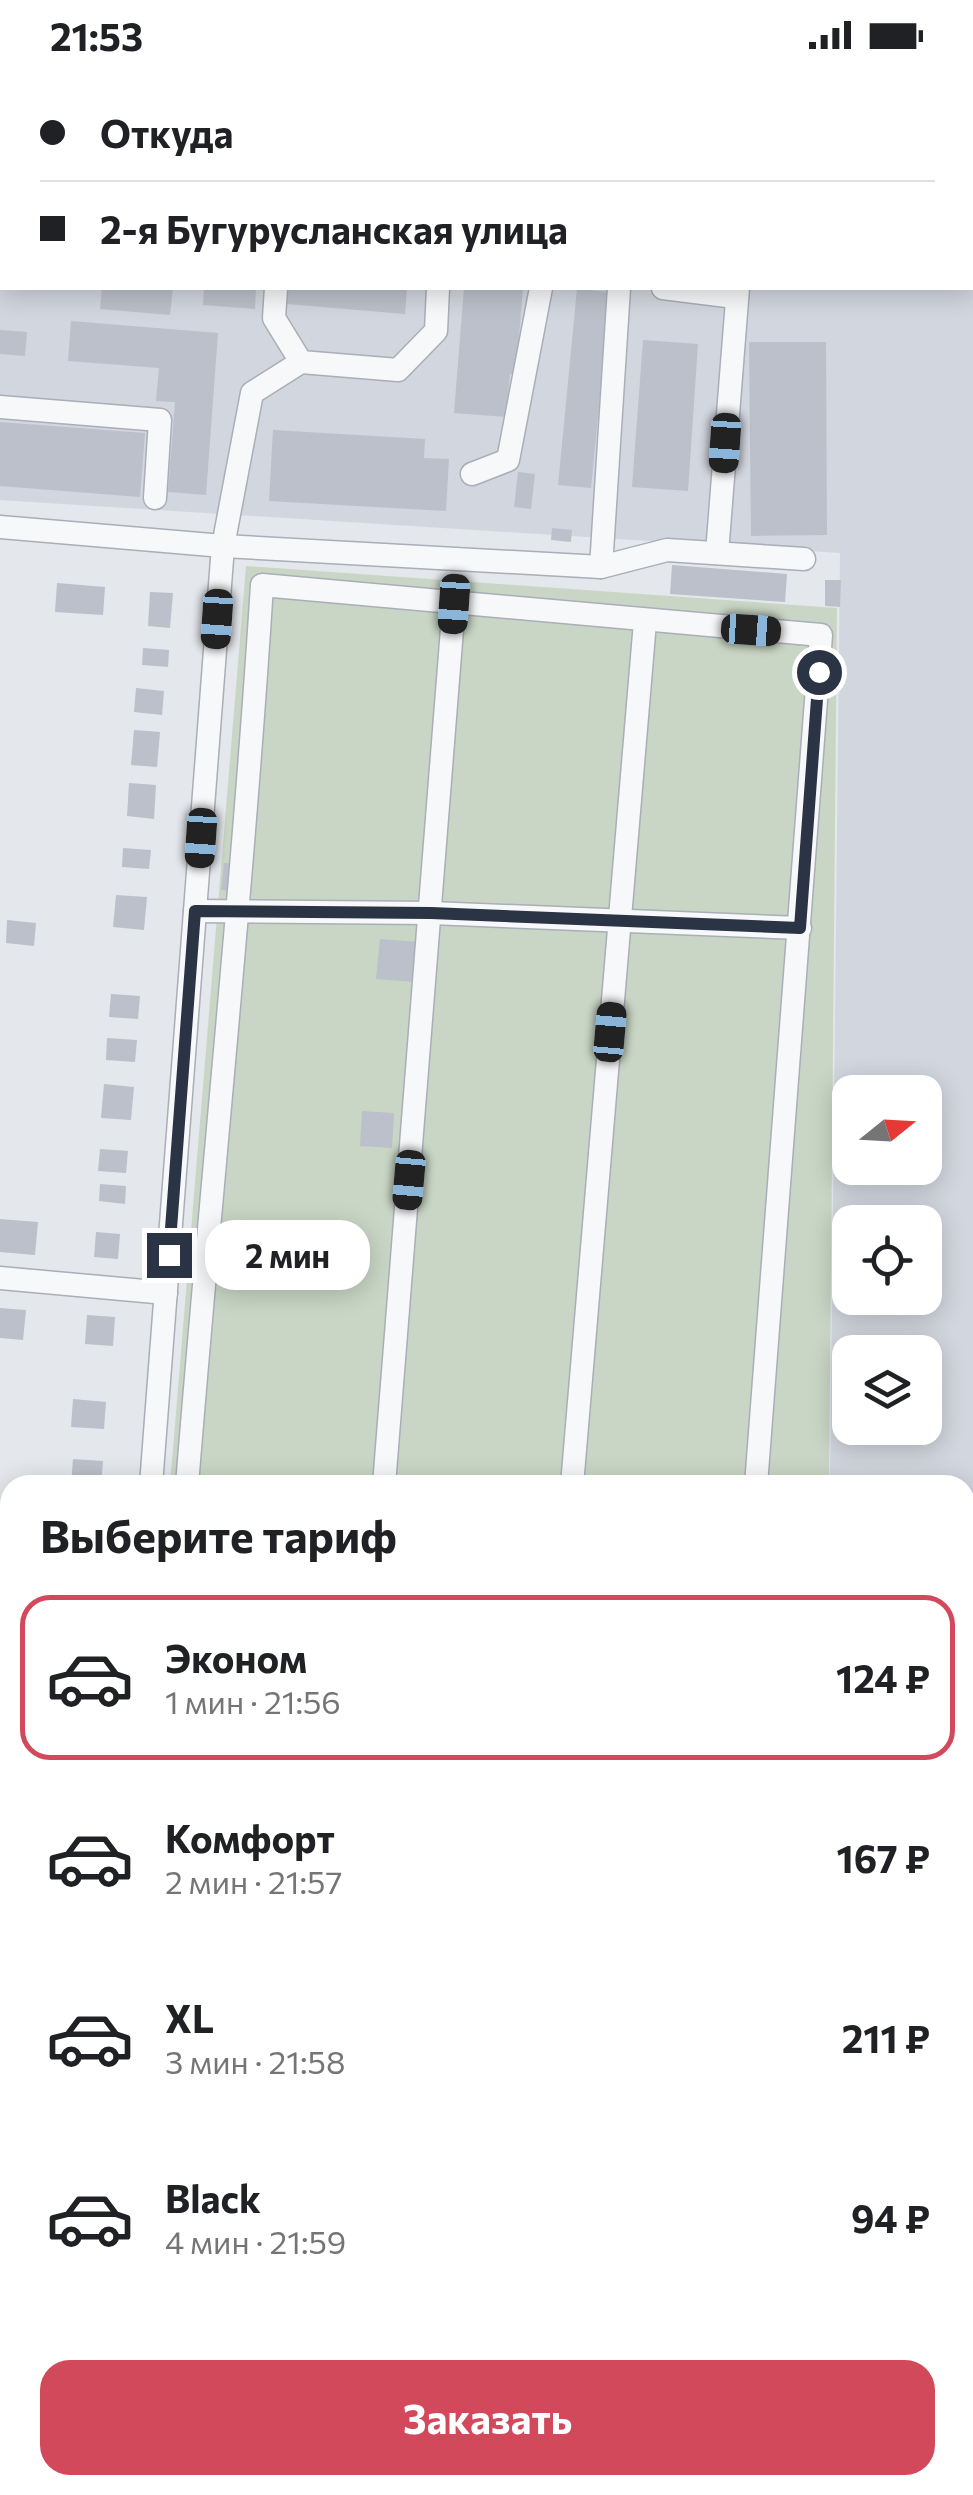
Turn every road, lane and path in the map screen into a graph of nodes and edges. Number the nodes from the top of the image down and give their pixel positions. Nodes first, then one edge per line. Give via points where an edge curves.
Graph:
1 (276, 290) edge
2 (438, 290) edge
3 (541, 290) edge
4 (618, 290) edge
5 (700, 290) edge
6 (737, 292) edge
7 (301, 362) junction
8 (0, 407) edge
9 (472, 474) dead end
10 (155, 498) dead end
11 (0, 528) edge
12 (223, 546) junction
13 (717, 554) junction
14 (804, 560) dead end
15 (601, 567) junction
16 (454, 604) junction
17 (645, 622) junction
18 (195, 911) junction
19 (236, 912) junction
20 (431, 913) junction
21 (620, 919) junction
22 (800, 928) junction
23 (0, 1278) edge
24 (166, 1293) junction
25 (152, 1475) edge
26 (188, 1475) edge
27 (385, 1475) edge
28 (573, 1475) edge
29 (757, 1475) edge

1 - 7 street via 274,318
2 - 7 street via 436,331 398,370
3 - 9 street via 508,460
4 - 15 street
5 - 6 street
6 - 13 street
7 - 12 street via 252,393
8 - 10 street via 160,420
11 - 12 street
12 - 15 street
12 - 18 street
13 - 14 street
13 - 15 street via 667,550
16 - 17 street
16 - 19 street via 262,585
16 - 20 street
17 - 21 street
17 - 22 street via 821,636
18 - 19 street
18 - 24 street
19 - 20 street
19 - 26 street
20 - 21 street
20 - 27 street
21 - 22 street
21 - 28 street
22 - 29 street
23 - 24 street
24 - 25 street

